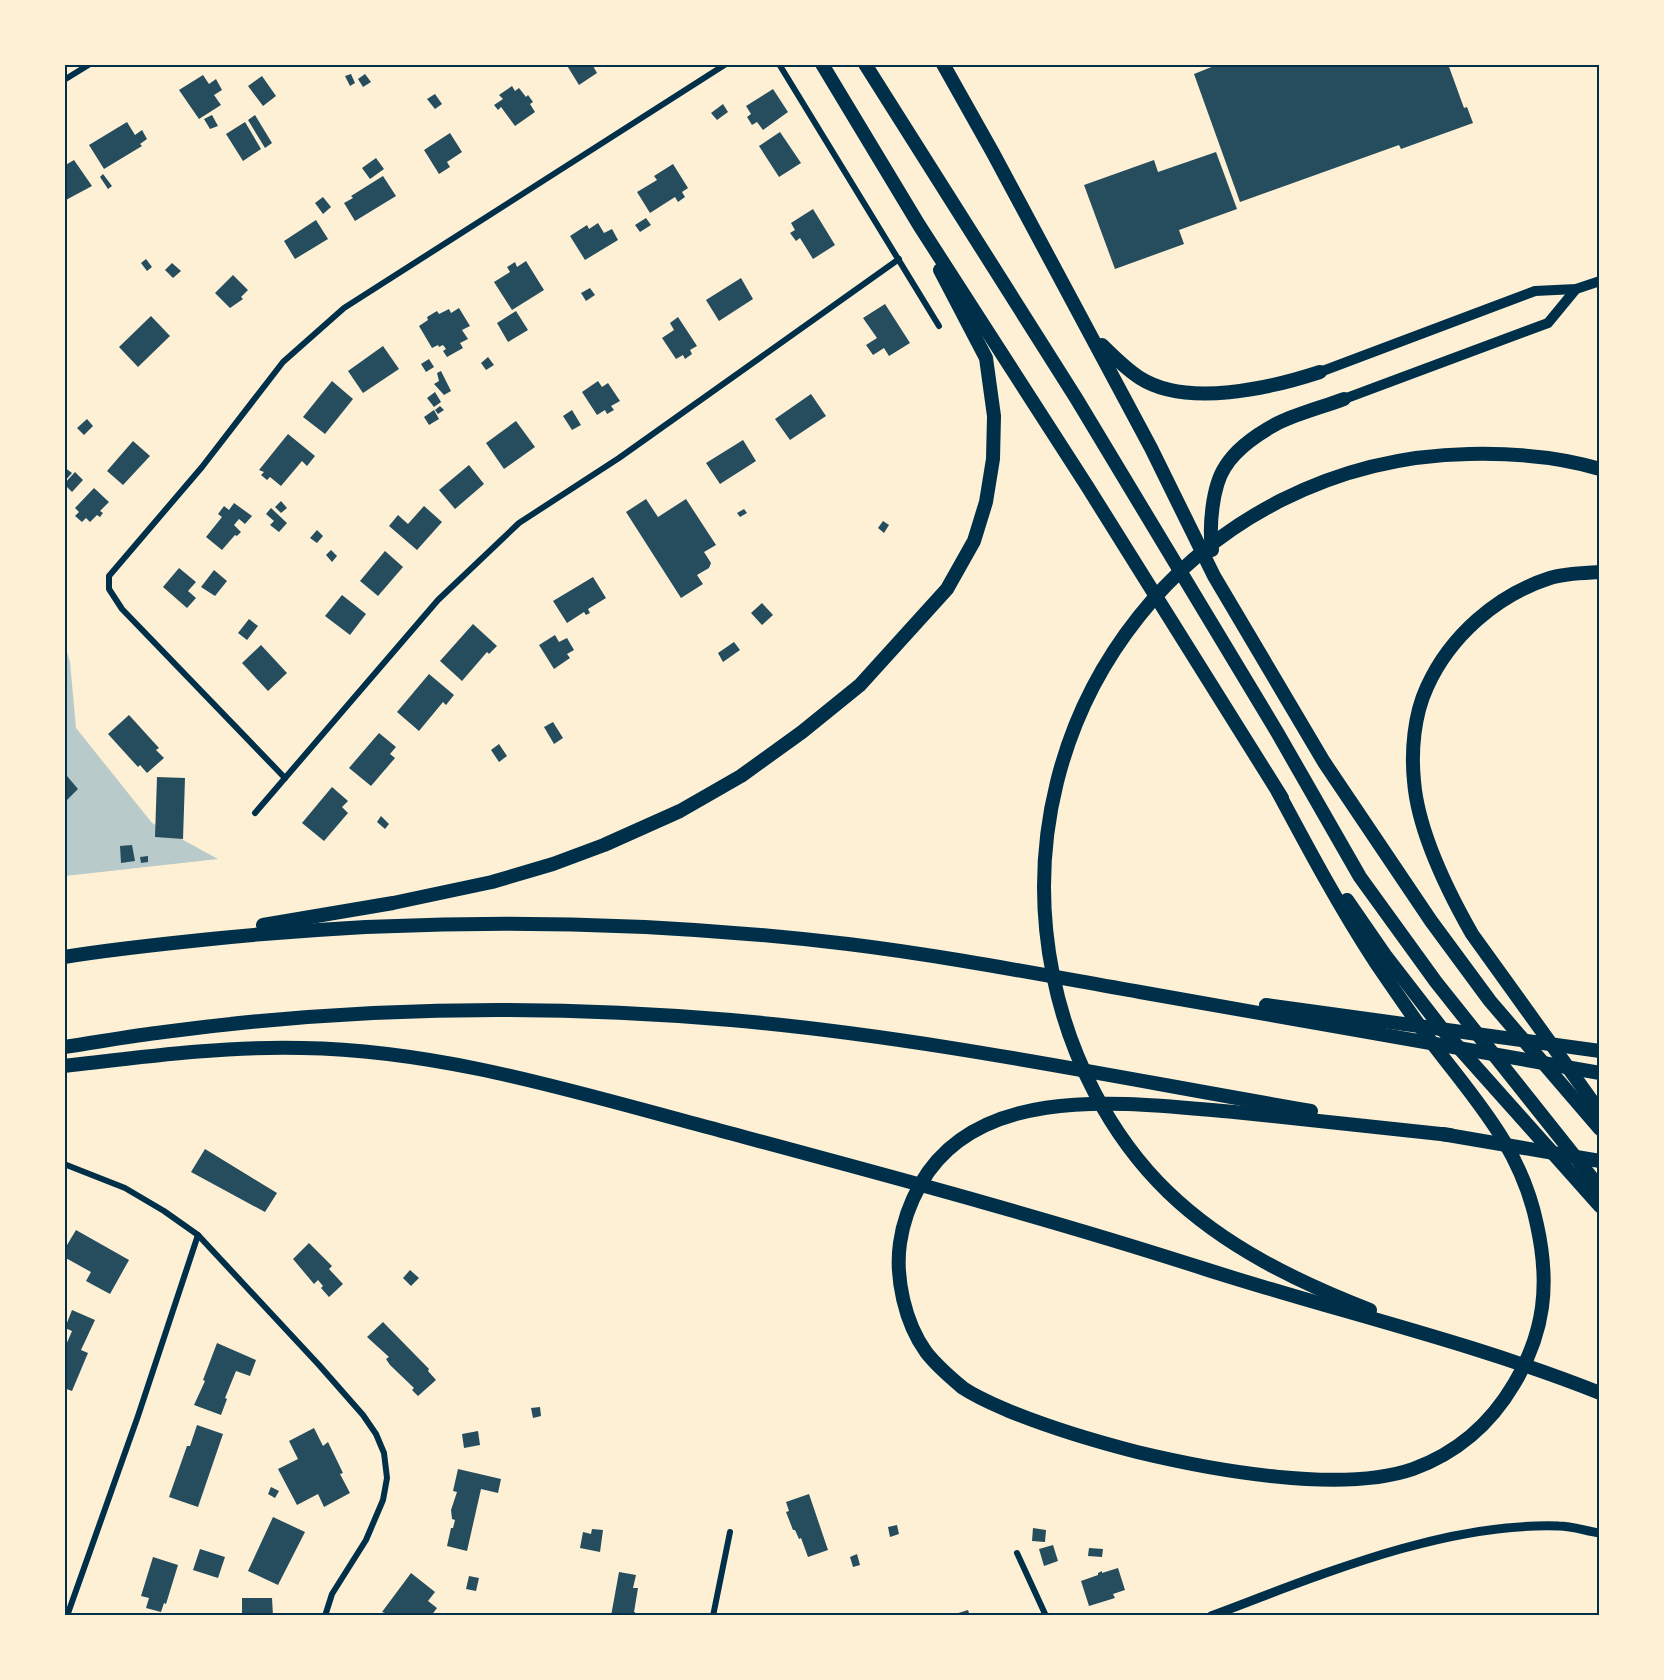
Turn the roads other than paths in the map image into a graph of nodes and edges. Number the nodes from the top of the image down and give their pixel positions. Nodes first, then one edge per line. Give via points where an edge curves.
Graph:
1 (90, 64) edge
2 (726, 64) edge
3 (779, 64) edge
4 (822, 64) edge
5 (865, 64) edge
6 (943, 64) edge
7 (64, 80) edge
8 (919, 225) junction
9 (899, 259) junction
10 (1599, 281) edge
11 (1576, 289) junction
12 (939, 326) dead end
13 (1090, 333) junction
14 (1320, 372) joint
15 (1344, 399) joint
16 (1599, 469) edge
17 (1599, 572) edge
18 (1214, 576) junction
19 (285, 778) junction
20 (1278, 792) junction
21 (255, 813) dead end
22 (95, 952) junction
23 (64, 957) edge
24 (1021, 971) junction
25 (64, 1047) edge
26 (1599, 1051) edge
27 (64, 1066) edge
28 (1599, 1073) edge
29 (1599, 1112) edge
30 (1599, 1129) edge
31 (1450, 1135) junction
32 (1599, 1161) edge
33 (64, 1164) edge
34 (1599, 1188) edge
35 (1599, 1206) edge
36 (198, 1235) junction
37 (1467, 1348) junction
38 (1599, 1393) edge
39 (730, 1532) dead end
40 (1599, 1533) edge
41 (1017, 1553) dead end
42 (67, 1616) edge
43 (325, 1616) edge
44 (713, 1616) edge
45 (1046, 1616) edge
46 (1211, 1616) edge

1 - 7 street
2 - 19 street via 344,308 283,362 109,576 109,588 122,609
3 - 9 street
4 - 8 highway
5 - 34 highway via 1076,398 1360,877 1436,982
6 - 13 highway
8 - 20 highway
8 - 22 highway via 986,358 994,416 993,459 974,541 947,589 860,685 731,782 680,811 554,864 393,903
9 - 12 street
9 - 19 street via 620,458 519,524 438,600
10 - 11 main road
11 - 14 main road via 1535,291
11 - 15 main road via 1548,323
13 - 14 highway via 1142,380 1171,390 1219,394 1282,384
13 - 18 highway
15 - 18 highway via 1279,423 1246,444 1224,468 1214,498 1210,532
16 - 37 highway via 1547,457 1496,453 1434,456 1393,461 1348,473 1264,508 1224,534 1182,571 1144,610 1114,651 1083,705 1064,758 1050,817 1044,859 1044,904 1058,1000 1088,1079 1134,1152 1168,1191 1253,1256 1310,1285
17 - 29 highway via 1551,578 1493,606 1468,628 1426,688 1414,745 1414,782 1432,850 1460,914
18 - 30 highway via 1324,762 1431,921 1490,1001
19 - 21 street
20 - 31 highway via 1331,891 1375,962 1497,1128 1524,1182 1537,1222 1542,1256 1542,1319 1532,1352 1497,1411 1472,1436 1444,1454 1414,1468 1382,1476 1299,1478 1233,1471 1097,1442 983,1400 938,1364 914,1328 900,1278 899,1251 912,1201 929,1170 949,1149 1007,1117 1066,1105 1132,1104
20 - 35 highway via 1338,887 1436,1021
22 - 23 highway
22 - 24 highway via 274,932 404,925 618,926 848,944
24 - 26 highway
24 - 28 highway
25 - 31 highway via 282,1019 408,1012 614,1013 731,1020 964,1051
27 - 37 highway via 259,1048 326,1049 507,1074 966,1196
31 - 32 highway
33 - 36 street via 125,1188
36 - 42 street
36 - 43 street via 363,1414 384,1454 384,1500 366,1540 332,1594
37 - 38 highway
39 - 44 street
40 - 46 street via 1562,1526 1510,1527 1434,1541 1349,1565
41 - 45 street

